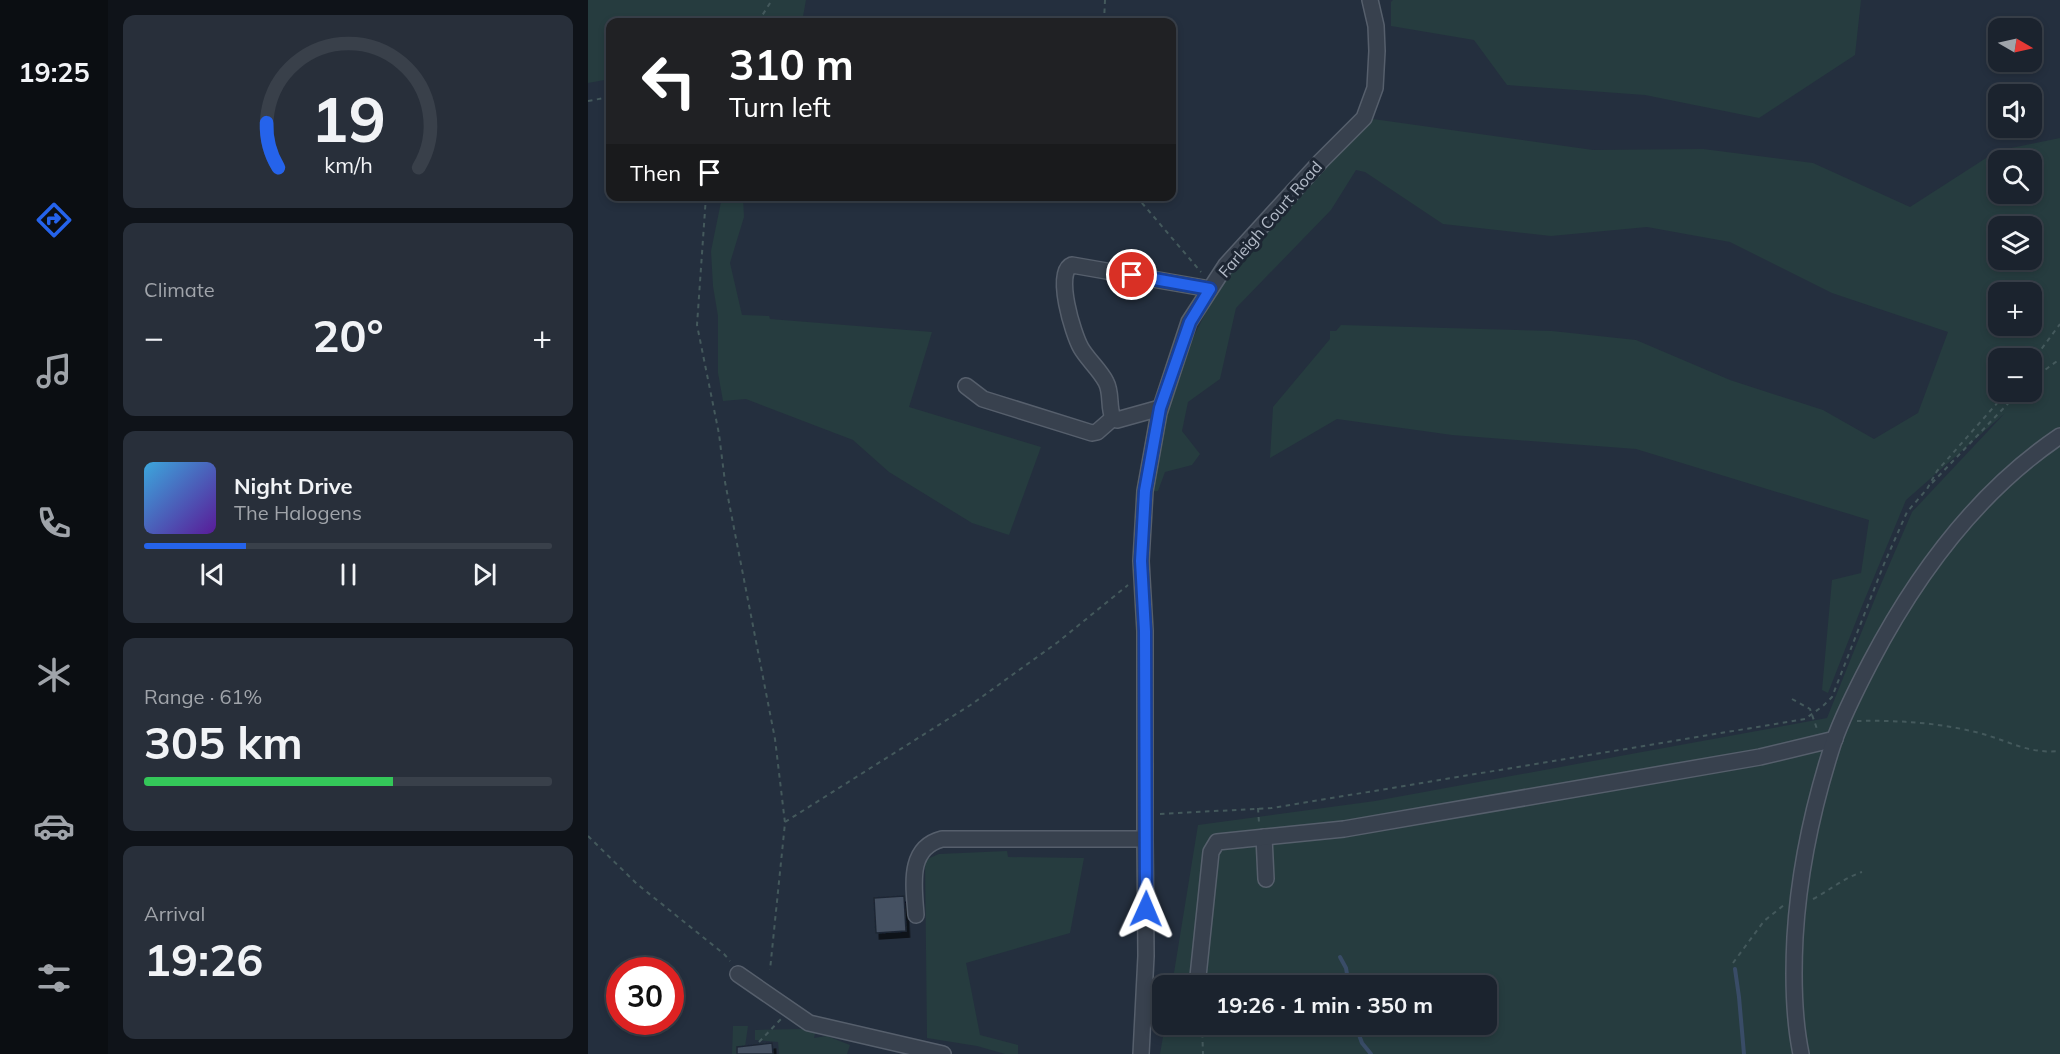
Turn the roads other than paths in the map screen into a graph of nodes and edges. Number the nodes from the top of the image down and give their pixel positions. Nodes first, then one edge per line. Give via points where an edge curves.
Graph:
1 (1370, 0) edge
2 (1211, 287) junction
3 (966, 386) dead end
4 (1160, 408) junction
5 (1113, 418) junction
6 (2060, 436) edge
7 (1835, 739) junction
8 (1264, 837) junction
9 (1145, 839) junction
10 (1266, 879) dead end
11 (916, 915) dead end
12 (738, 974) road end
13 (1198, 975) edge
14 (1152, 1005) edge
15 (1144, 1006) junction
16 (943, 1054) edge
17 (1140, 1054) edge
18 (1800, 1054) edge

1 - 2 street, Farleigh Court Road via 1377,51 1375,88 1364,118 1226,265
2 - 4 street, Farleigh Court Road via 1190,322
2 - 5 street via 1068,267 1064,282 1077,340 1107,383
3 - 5 street via 984,399 1092,432
4 - 5 street
4 - 9 street, Farleigh Court Road via 1145,491 1142,573
6 - 7 street via 1972,513 1923,574 1894,618
7 - 8 street via 1760,757 1344,829
7 - 18 street via 1814,812 1797,900 1793,976
8 - 10 street
8 - 13 street via 1217,842 1211,852
9 - 11 street via 930,842 917,858 913,882
9 - 15 street, Farleigh Court Road
12 - 16 street via 809,1023
14 - 15 street
15 - 17 street, Farleigh Court Road

